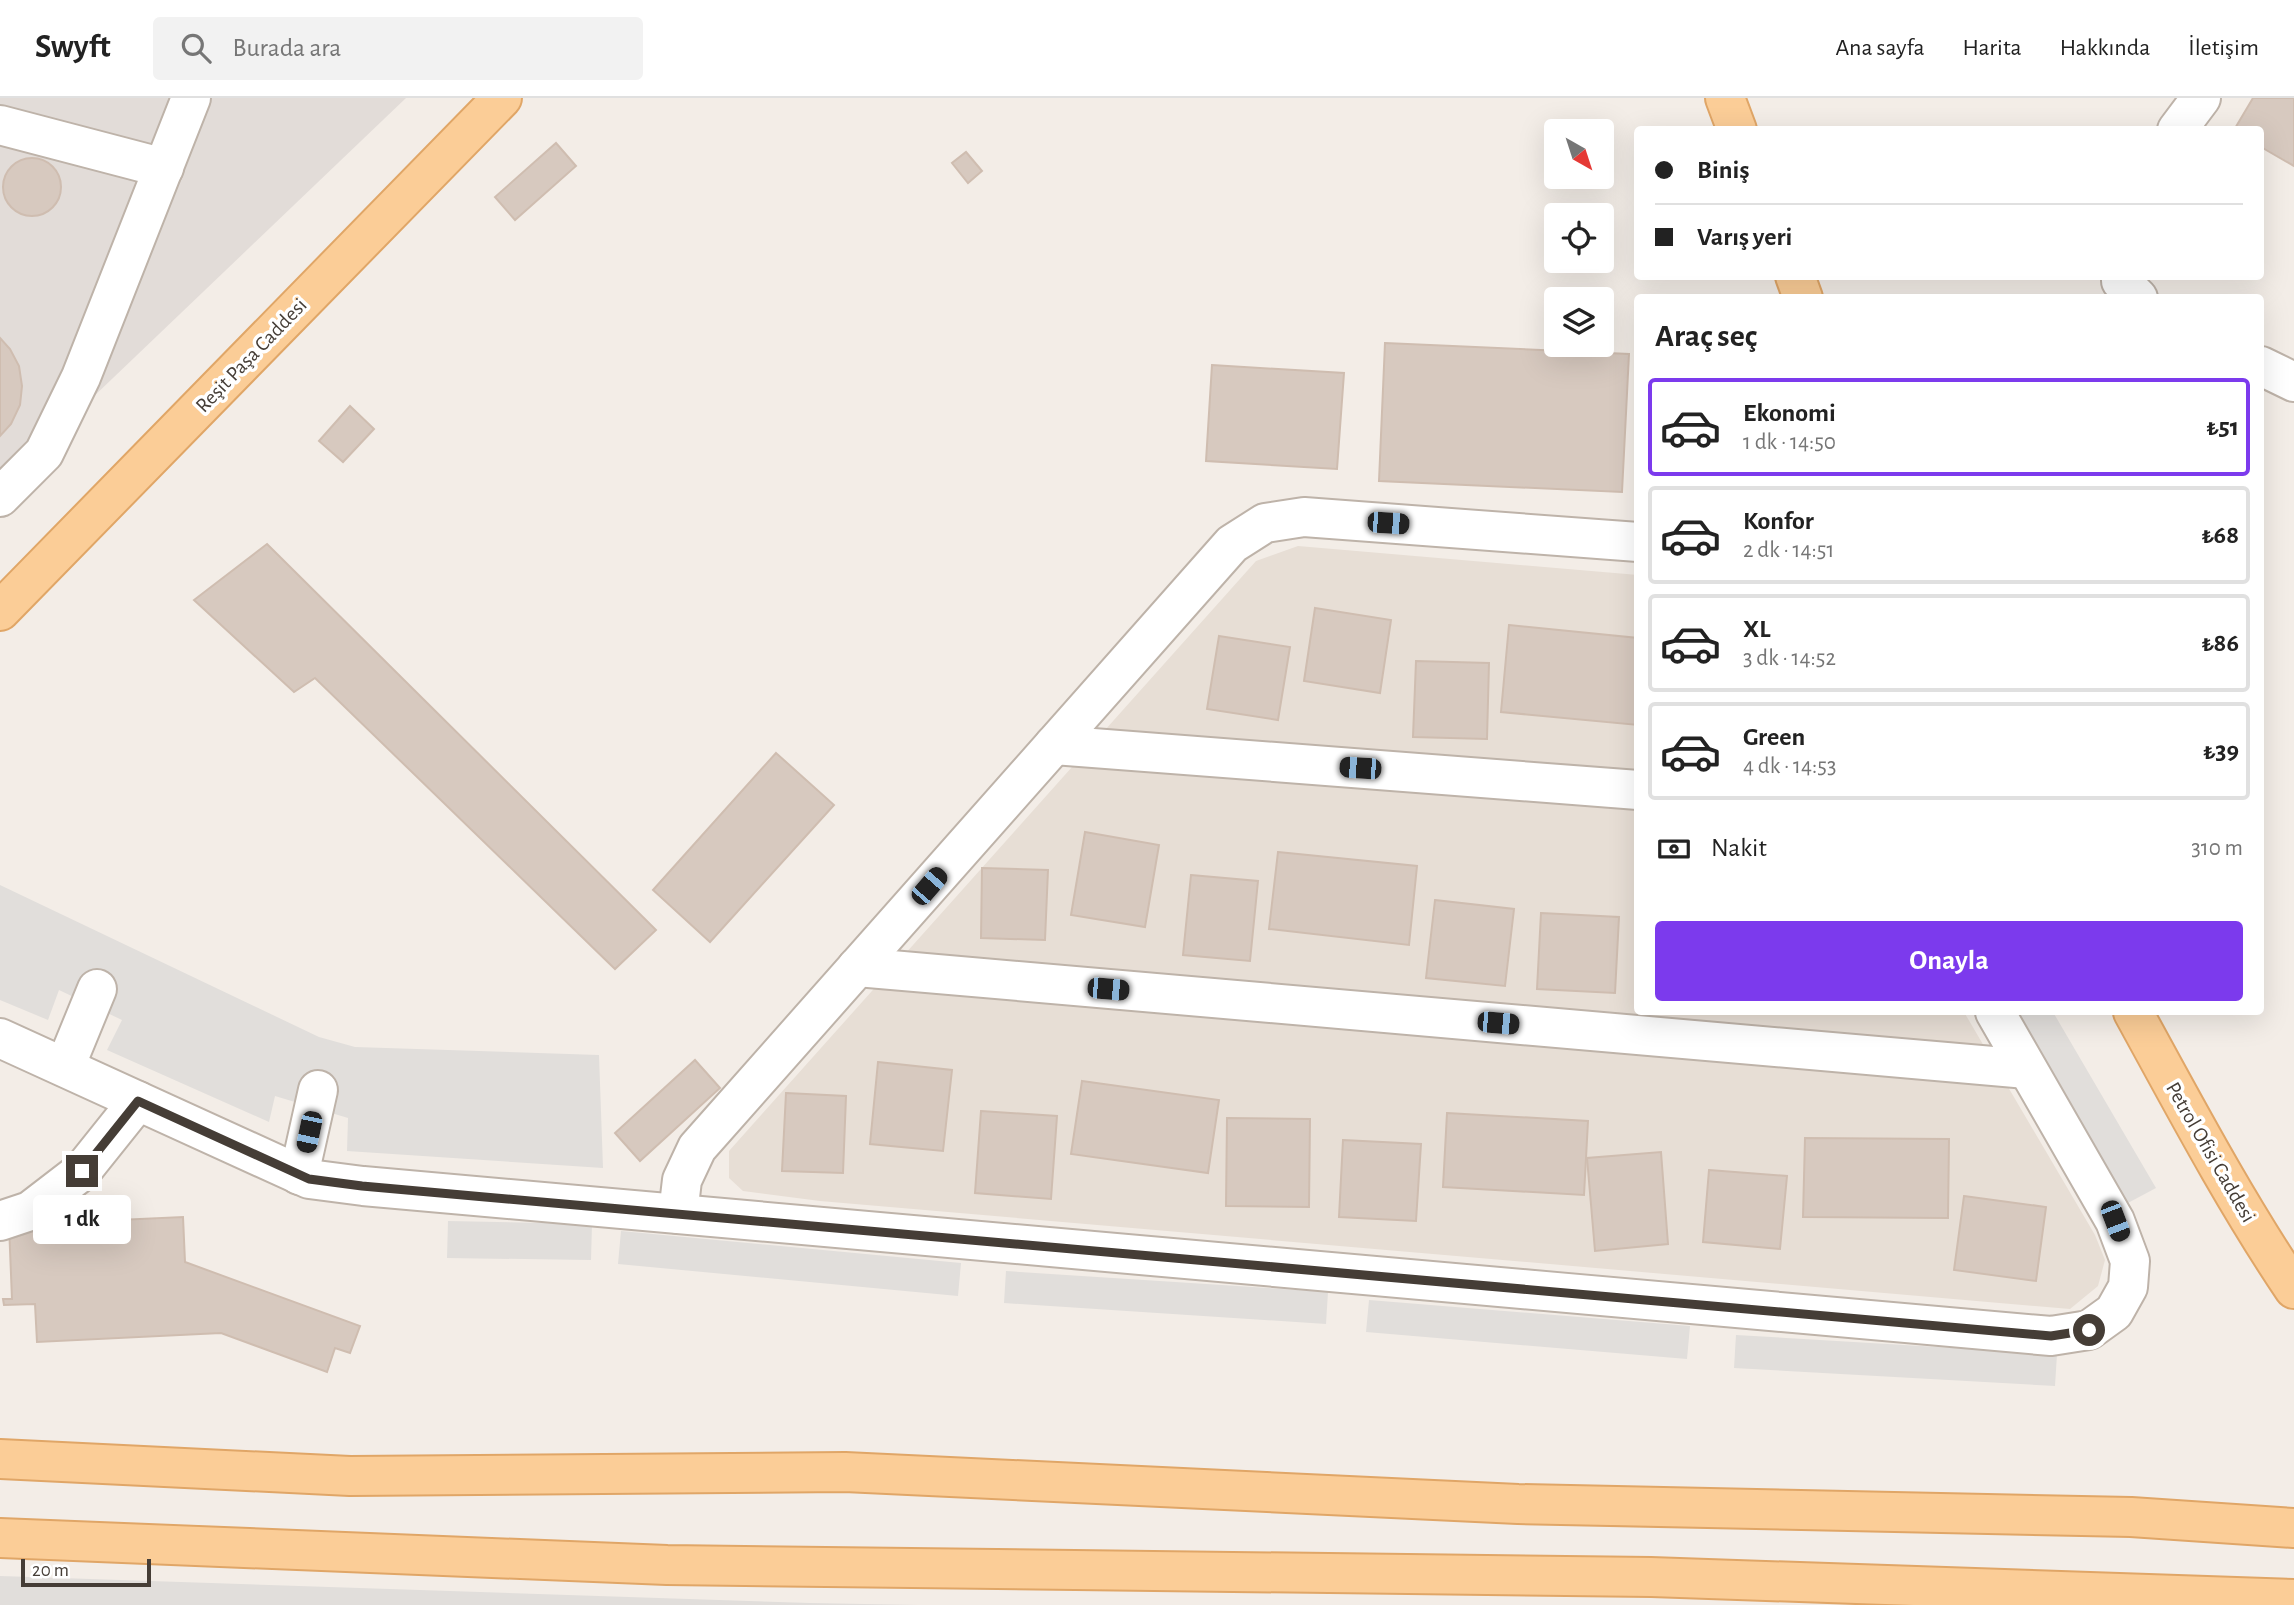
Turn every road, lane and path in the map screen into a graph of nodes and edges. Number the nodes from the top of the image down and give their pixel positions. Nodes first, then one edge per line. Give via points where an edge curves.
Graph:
1 (191, 98) edge
2 (502, 98) edge
3 (1725, 98) edge
4 (2201, 98) edge
5 (0, 125) edge
6 (1736, 126) edge
7 (2180, 126) edge
8 (164, 167) junction
9 (2122, 280) edge
10 (2134, 294) edge
11 (2264, 367) edge
12 (2294, 382) edge
13 (0, 497) edge
14 (1634, 542) edge
15 (0, 611) edge
16 (1054, 745) junction
17 (1634, 790) edge
18 (857, 967) junction
19 (97, 989) dead end
20 (1997, 1015) edge
21 (2135, 1015) edge
22 (0, 1038) edge
23 (65, 1067) junction
24 (2027, 1069) junction
25 (318, 1090) dead end
26 (138, 1101) junction
27 (299, 1175) junction
28 (678, 1214) junction
29 (0, 1222) edge
30 (2294, 1289) edge
31 (0, 1459) edge
32 (2294, 1528) edge
33 (0, 1538) edge
34 (1957, 1596) edge
35 (2294, 1599) edge

1 - 8 street
2 - 15 main road, Reşit Paşa Caddesi
3 - 6 main road
4 - 7 street
5 - 8 street
8 - 13 street via 80,377 44,453
9 - 10 street
11 - 12 street
14 - 16 street via 1304,517 1265,523 1232,544
16 - 17 street
16 - 18 street
18 - 24 street
18 - 28 street via 697,1148 682,1180
19 - 23 street
20 - 24 street
21 - 30 main road, Petrol Ofisi Caddesi
22 - 23 street
23 - 26 street
24 - 28 street via 2115,1221 2130,1261 2128,1287 2114,1312 2089,1330 2051,1336
25 - 27 street
26 - 27 street
26 - 29 street via 82,1171 30,1211
27 - 28 street via 362,1186
31 - 32 main road via 351,1476 845,1472 1518,1504 2131,1517
33 - 34 main road via 667,1566 1651,1577
34 - 35 main road

